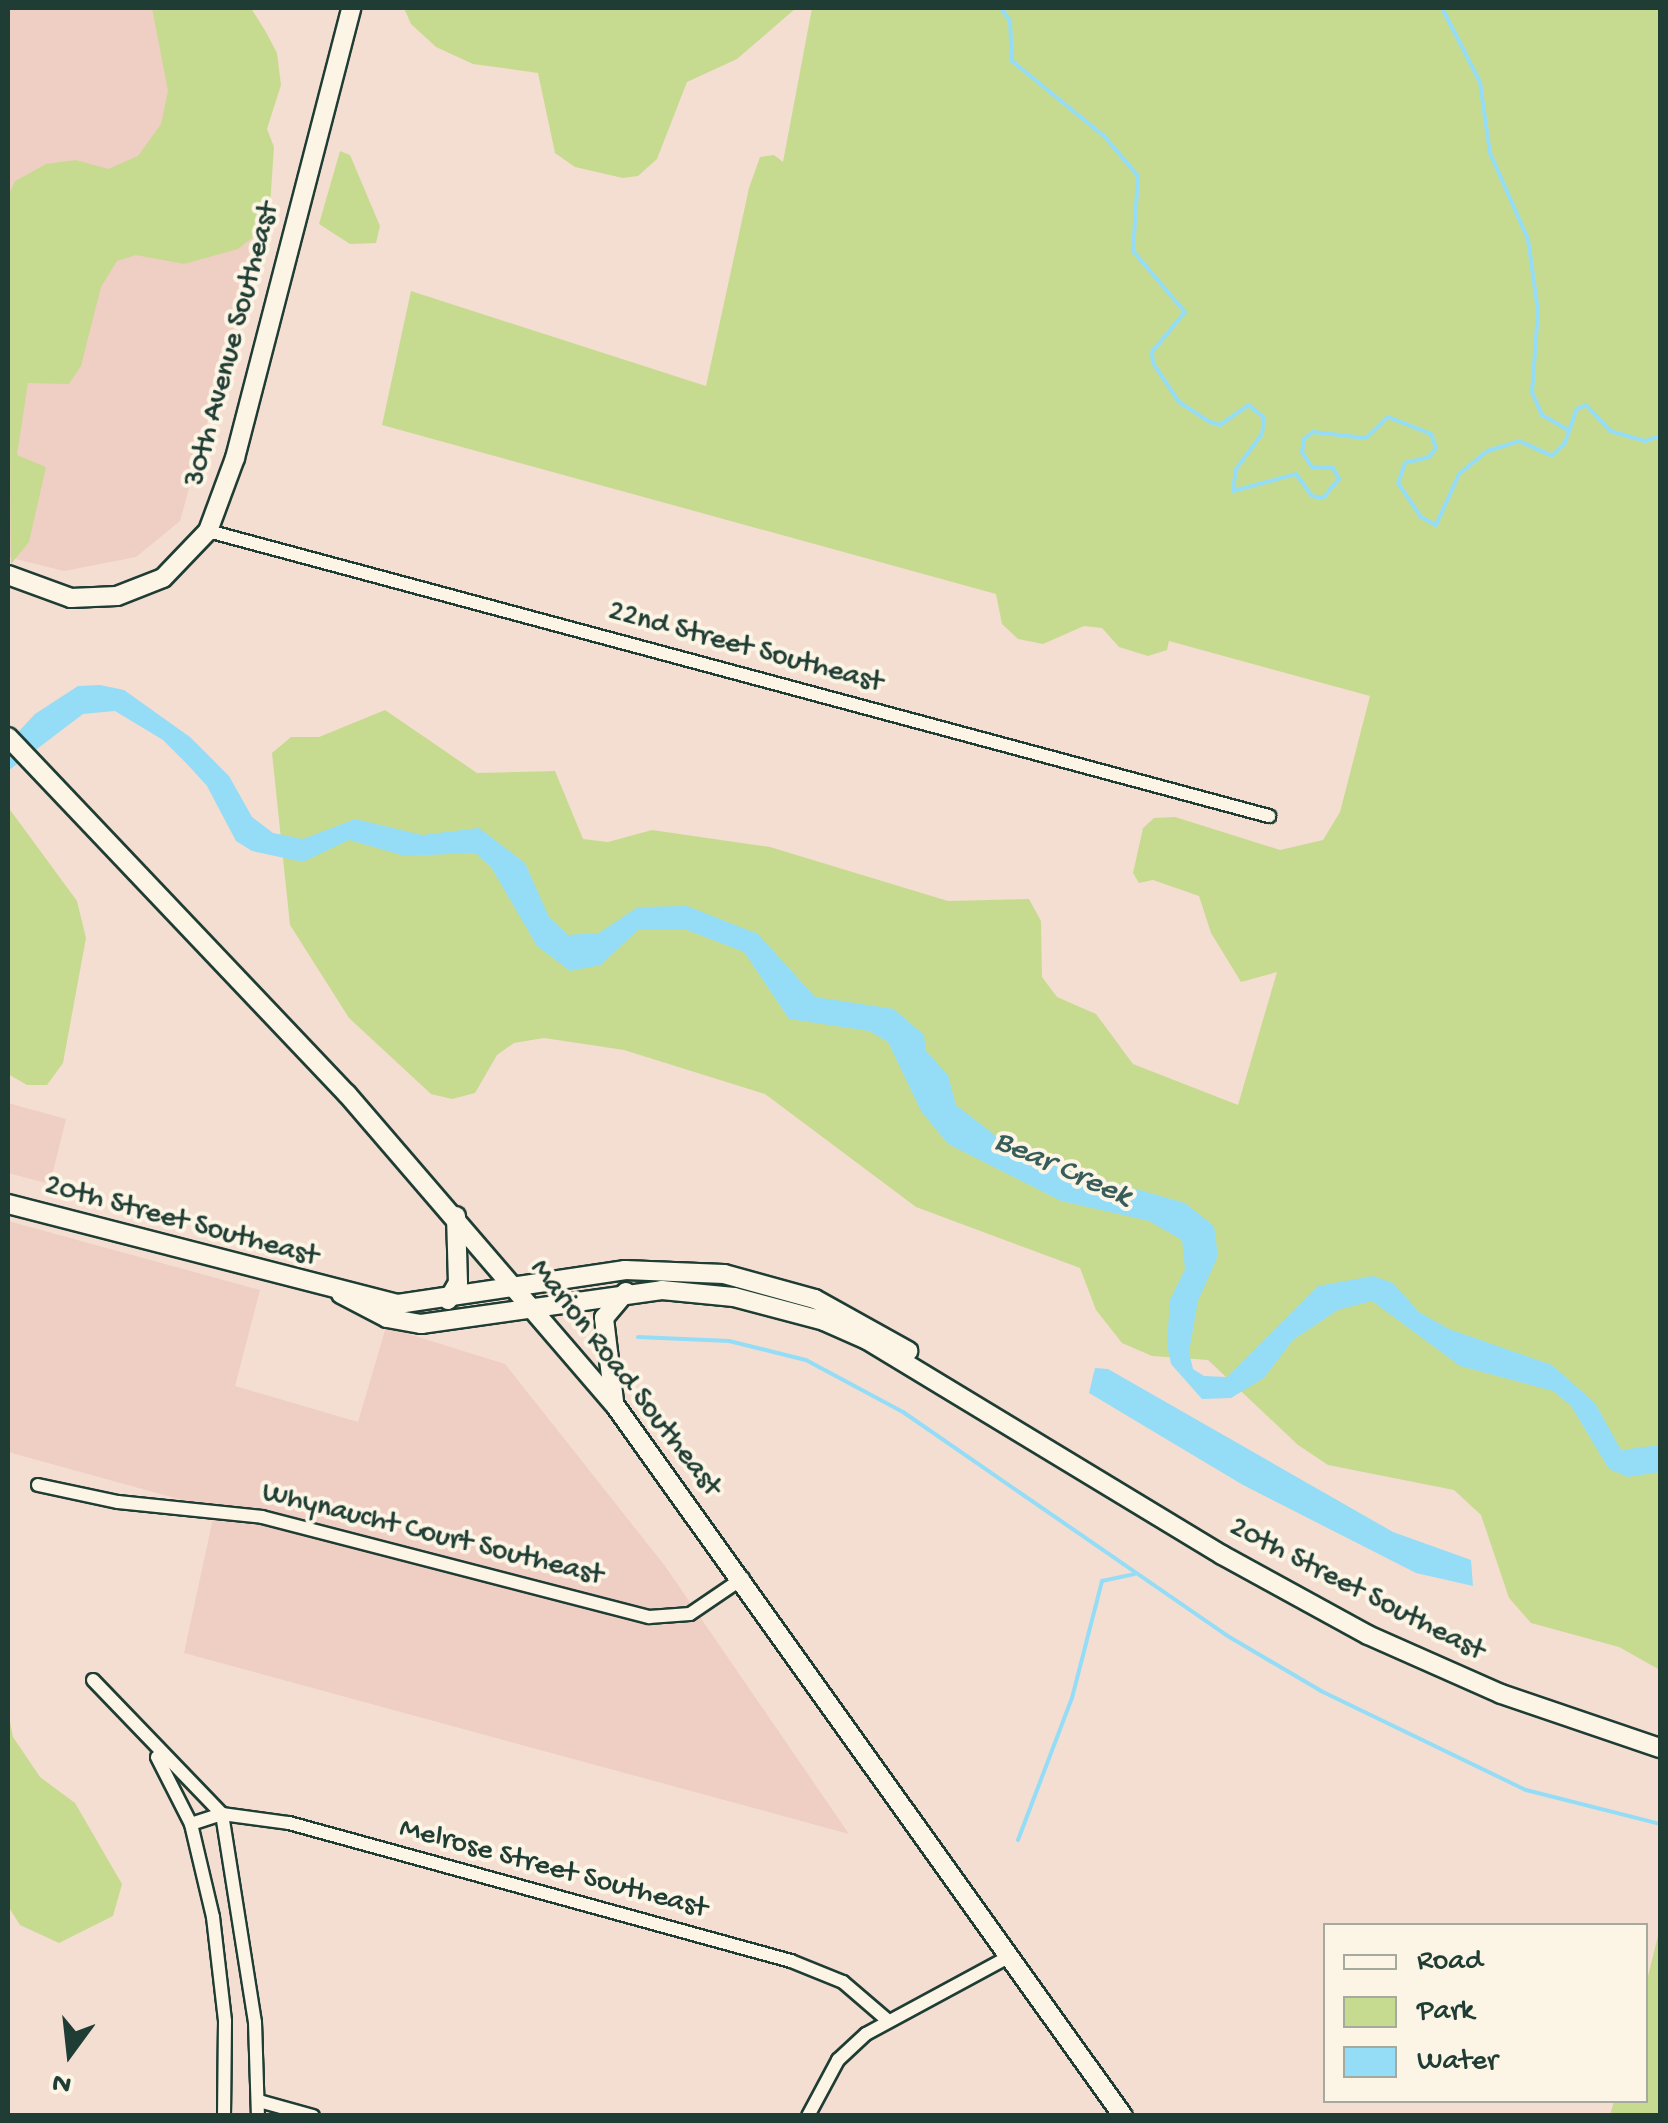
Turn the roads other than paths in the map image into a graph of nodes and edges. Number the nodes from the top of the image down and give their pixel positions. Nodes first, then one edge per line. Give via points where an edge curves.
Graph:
1 (351, 8) edge
2 (208, 530) junction
3 (8, 574) edge
4 (8, 736) edge
5 (1269, 816) dead end
6 (8, 1204) edge
7 (456, 1216) junction
8 (517, 1286) junction
9 (626, 1292) junction
10 (341, 1294) junction
11 (448, 1300) junction
12 (535, 1308) junction
13 (614, 1404) junction
14 (1045, 1444) junction
15 (38, 1485) dead end
16 (743, 1578) junction
17 (92, 1680) dead end
18 (151, 1746) junction
19 (1660, 1748) edge
20 (222, 1814) junction
21 (191, 1824) junction
22 (1010, 1956) junction
23 (886, 2020) junction
24 (258, 2108) edge
25 (224, 2116) edge
26 (313, 2116) edge
27 (808, 2116) edge
28 (1124, 2116) edge

1 - 2 street, 30th Avenue Southeast via 235,458
2 - 3 street, 30th Avenue Southeast via 163,578 117,596 71,598
2 - 5 street, 22nd Street Southeast
4 - 7 street, Marion Road Southeast
6 - 10 street, 20th Street Southeast
7 - 8 street, Marion Road Southeast
7 - 11 street via 458,1283
8 - 11 street, 20th Street Southeast
8 - 12 street, Marion Road Southeast
8 - 14 street, 20th Street Southeast via 675,1268 794,1290 886,1336
9 - 12 street, 20th Street Southeast
9 - 13 street via 604,1318
9 - 14 street, 20th Street Southeast via 710,1293 834,1326
10 - 11 street, 20th Street Southeast via 398,1304
10 - 12 street, 20th Street Southeast via 387,1318 421,1324
12 - 13 street, Marion Road Southeast
13 - 16 street, Marion Road Southeast
14 - 19 street, 20th Street Southeast via 1222,1556 1368,1635 1501,1694
15 - 16 street, Whynaucht Court Southeast via 118,1502 262,1517 649,1617 690,1614
16 - 22 street, Marion Road Southeast
17 - 18 street
18 - 20 street
18 - 21 street
20 - 21 street, Melrose Street Southeast
20 - 23 street, Melrose Street Southeast via 289,1823 791,1962 856,1990
20 - 24 street via 255,2022
21 - 25 street via 214,1917 225,2020
22 - 23 street via 944,1996
22 - 28 street, Marion Road Southeast
23 - 27 street via 838,2060
24 - 26 street

